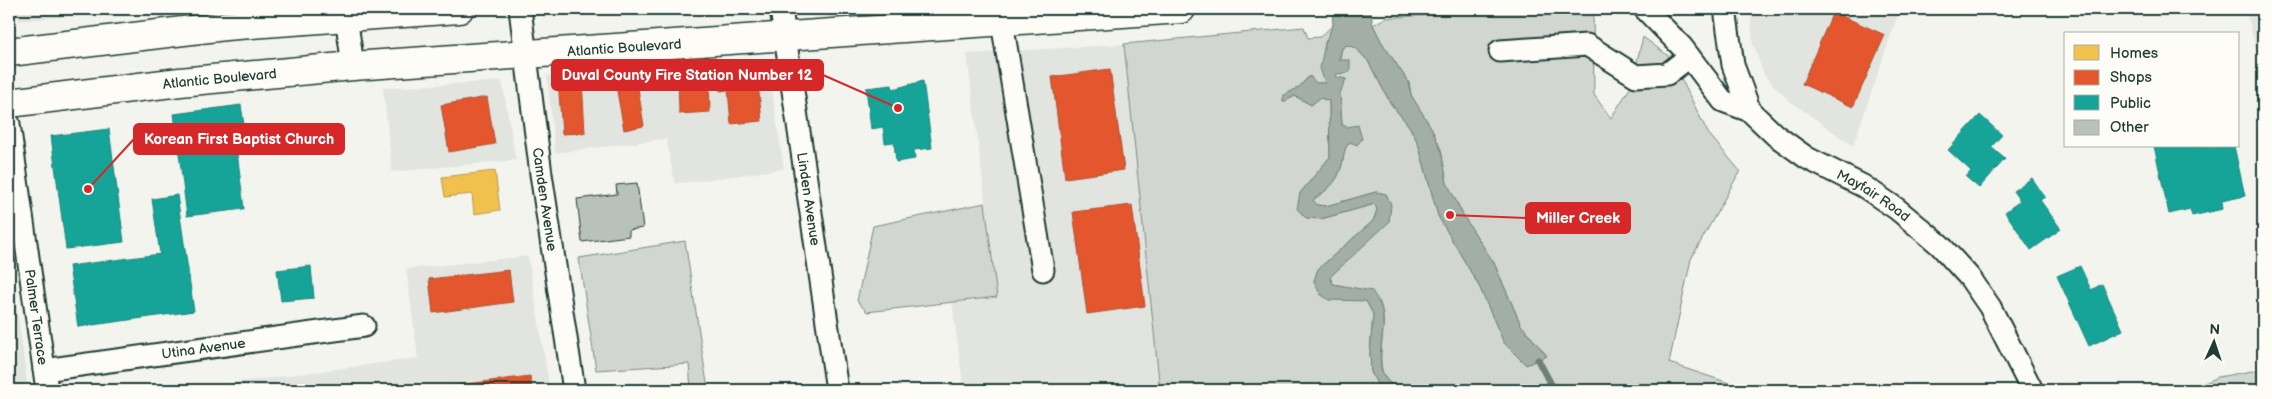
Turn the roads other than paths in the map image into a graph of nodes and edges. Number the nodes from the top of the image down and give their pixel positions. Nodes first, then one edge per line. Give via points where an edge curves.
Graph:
1 (459, 9) edge
2 (520, 9) edge
3 (780, 9) edge
4 (1182, 9) edge
5 (1645, 9) edge
6 (1725, 9) edge
7 (346, 13) edge
8 (1044, 14) edge
9 (1002, 22) junction
10 (785, 35) junction
11 (1500, 51) dead end
12 (9, 52) edge
13 (526, 54) junction
14 (1689, 57) junction
15 (353, 66) junction
16 (9, 103) edge
17 (1750, 111) junction
18 (9, 124) edge
19 (1043, 270) dead end
20 (364, 326) dead end
21 (46, 380) edge
22 (574, 390) edge
23 (837, 390) edge
24 (2032, 390) edge

1 - 7 main road
2 - 13 street, Camden Avenue
3 - 10 street, Linden Avenue
4 - 8 main road, Atlantic Boulevard
5 - 14 street
6 - 17 street, Mayfair Road via 1733,65
7 - 12 main road
7 - 15 street
8 - 9 main road, Atlantic Boulevard
9 - 10 main road, Atlantic Boulevard
9 - 19 street
10 - 13 main road, Atlantic Boulevard
10 - 23 street, Linden Avenue
11 - 14 street via 1587,45 1636,76 1667,74
13 - 15 main road, Atlantic Boulevard
13 - 22 street, Camden Avenue
14 - 17 street via 1723,101
15 - 16 main road, Atlantic Boulevard via 180,82
17 - 24 street, Mayfair Road via 1775,135 1807,158 1898,208 1951,256 1990,307
18 - 21 street, Palmer Terrace
20 - 21 street, Utina Avenue

